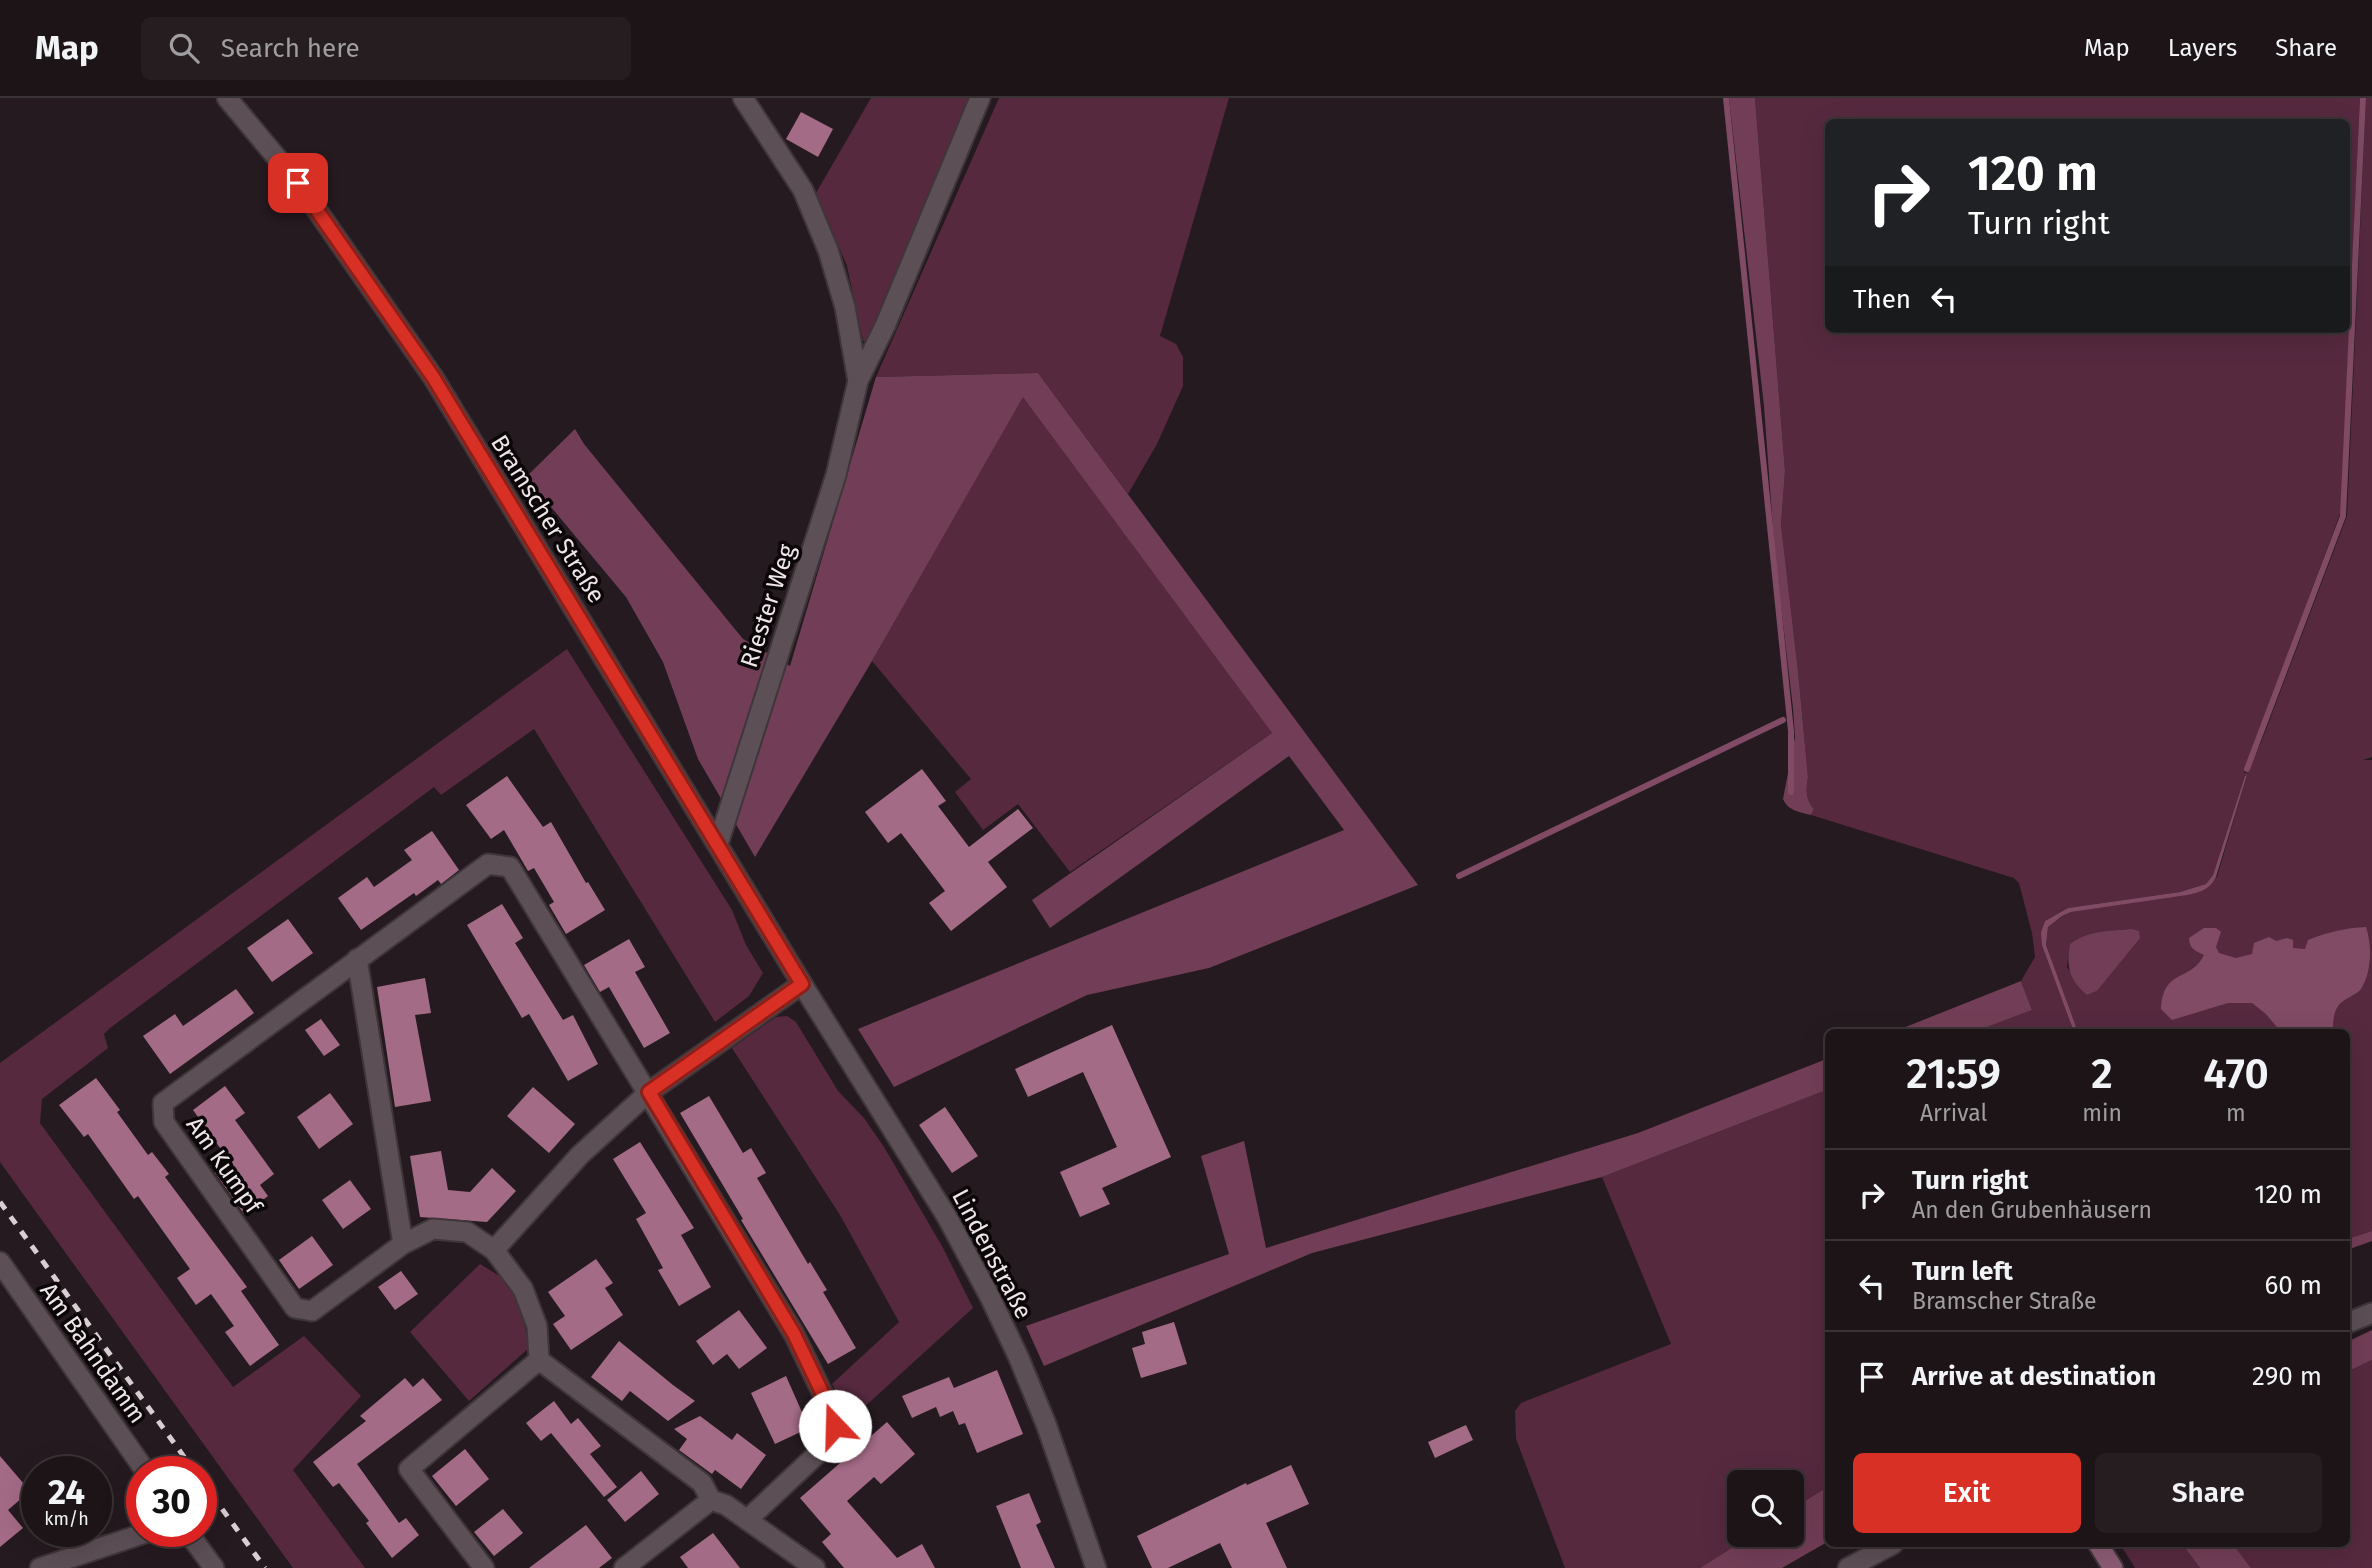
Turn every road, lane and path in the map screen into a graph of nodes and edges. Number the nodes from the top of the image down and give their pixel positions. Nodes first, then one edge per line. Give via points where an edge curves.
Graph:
1 (227, 98) edge
2 (743, 98) edge
3 (980, 98) edge
4 (858, 381) junction
5 (718, 844) junction
6 (356, 958) junction
7 (802, 984) junction
8 (649, 1092) junction
9 (403, 1244) junction
10 (494, 1250) junction
11 (0, 1262) edge
12 (2372, 1313) edge
13 (2350, 1322) edge
14 (539, 1360) junction
15 (135, 1456) edge
16 (711, 1500) junction
17 (747, 1520) junction
18 (126, 1539) edge
19 (199, 1547) edge
20 (1887, 1547) edge
21 (2100, 1547) edge
22 (40, 1568) edge
23 (214, 1568) edge
24 (484, 1568) edge
25 (624, 1568) edge
26 (815, 1568) edge
27 (1096, 1568) edge
28 (1848, 1568) edge
29 (2113, 1568) edge

1 - 5 street, Bramscher Straße via 298,183 433,377
2 - 4 street, Riester Weg via 803,190 828,250 845,307
3 - 4 street, Riester Weg
4 - 5 street, Riester Weg via 836,475
5 - 7 street, Bramscher Straße
6 - 8 street, Am Kumpf via 488,864 510,867
6 - 9 street
6 - 9 street, Am Kumpf via 163,1102 164,1122 295,1308 312,1311
7 - 8 street
7 - 27 street, Lindenstraße via 922,1174 990,1297 1046,1424
8 - 10 street via 580,1155
8 - 17 street via 794,1334 835,1426 830,1443
9 - 10 street, Am Kumpf via 433,1230 467,1232
10 - 14 street via 523,1289 537,1326
11 - 15 street, Am Bahndamm
12 - 13 street
14 - 16 street via 702,1483
14 - 24 street via 409,1469
16 - 17 street
16 - 25 street
17 - 26 street
18 - 22 street
19 - 23 street
20 - 28 street
21 - 29 main road

